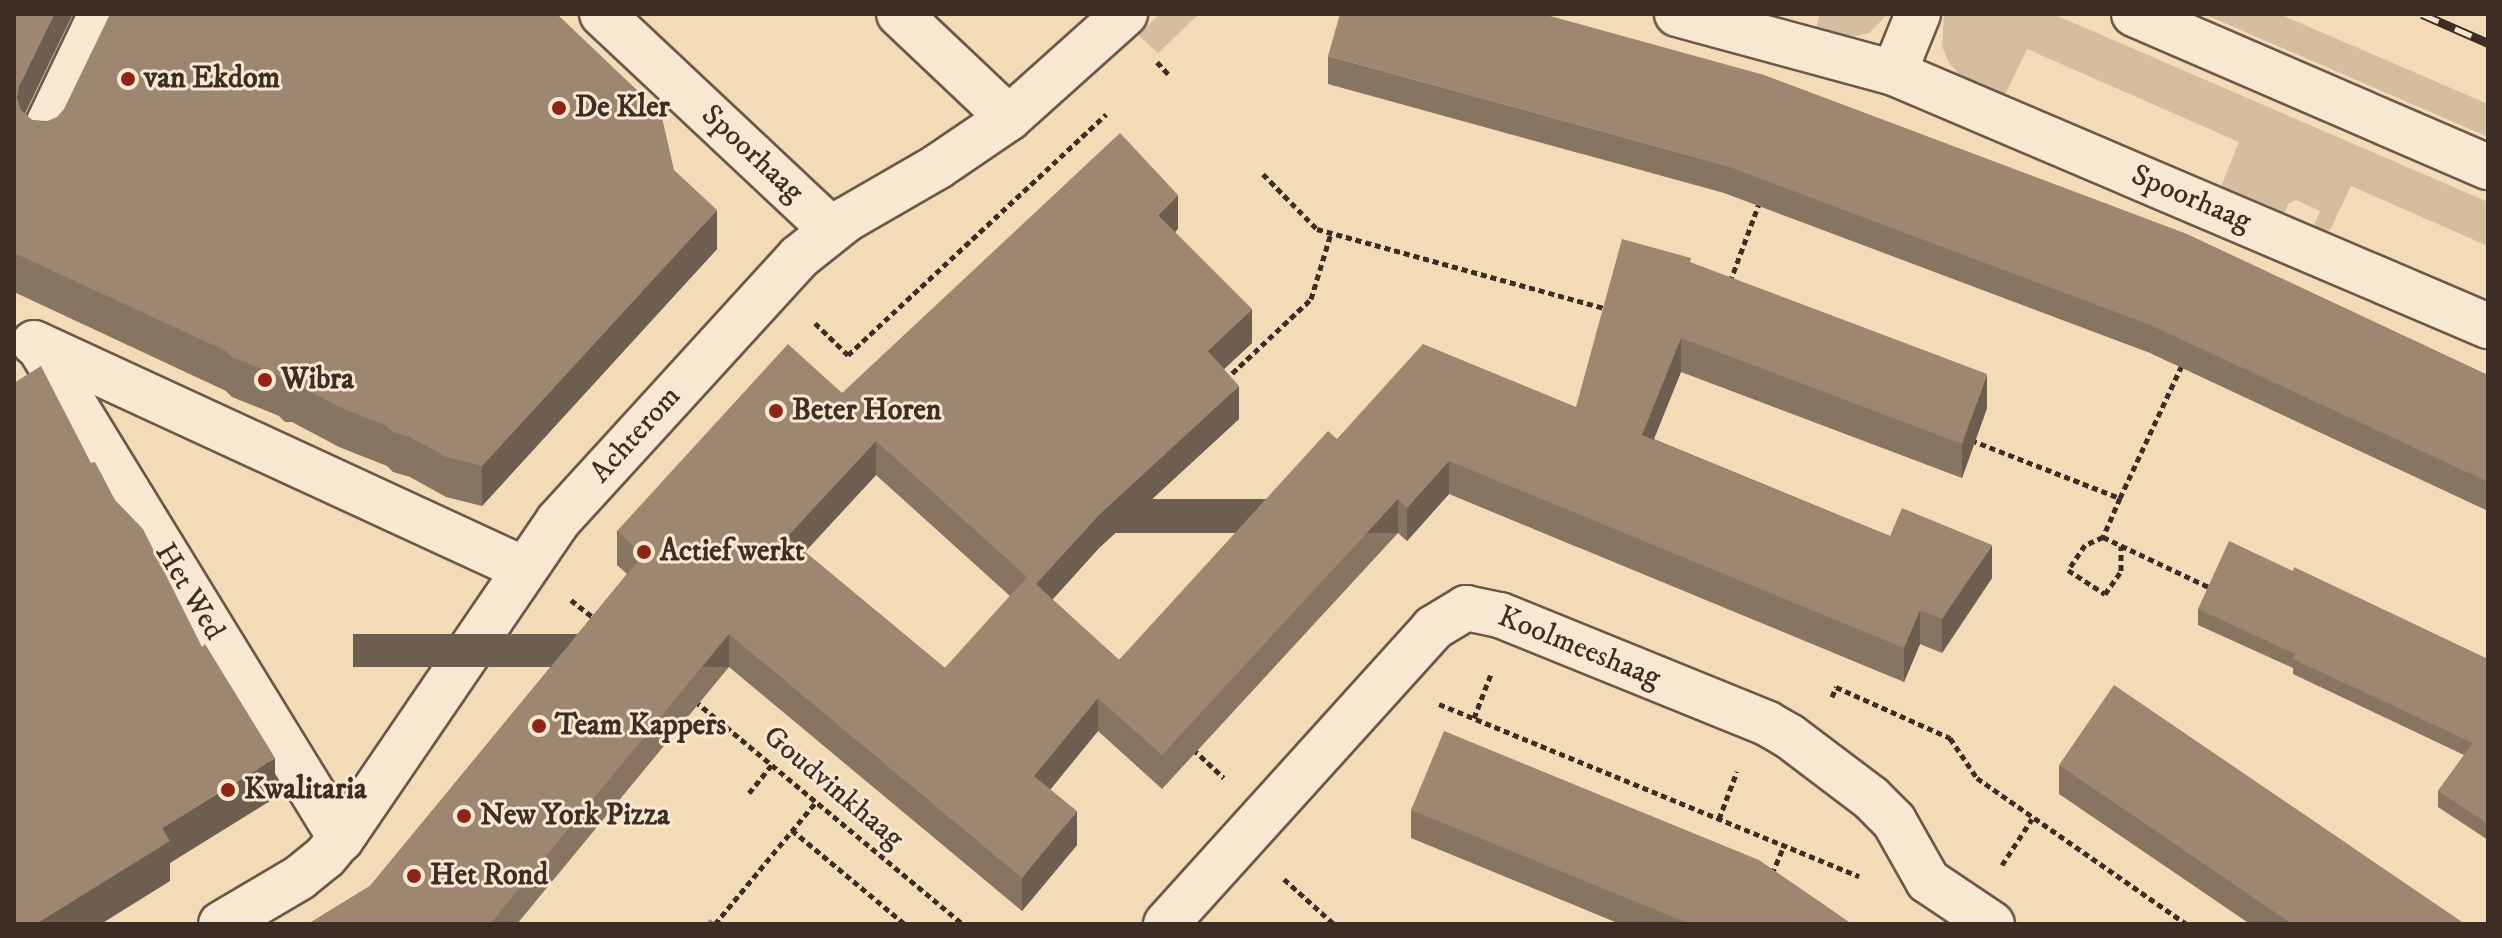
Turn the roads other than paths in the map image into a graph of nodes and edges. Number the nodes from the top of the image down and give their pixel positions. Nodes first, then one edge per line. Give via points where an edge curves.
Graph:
1 (101, 14) edge
2 (602, 14) edge
3 (899, 14) edge
4 (1125, 14) edge
5 (1677, 14) edge
6 (1918, 14) edge
7 (2134, 14) edge
8 (1894, 73) junction
9 (1009, 118) junction
10 (42, 137) edge
11 (2488, 167) edge
12 (831, 229) junction
13 (2488, 326) edge
14 (26, 340) edge
15 (524, 569) junction
16 (341, 839) junction
17 (221, 924) edge
18 (1166, 924) edge
19 (1992, 924) edge

1 - 10 street
2 - 12 street, Spoorhaag
3 - 9 street
4 - 9 street, Achterom
5 - 8 street, Spoorhaag
6 - 8 street
7 - 11 street
8 - 13 street, Spoorhaag
9 - 12 street, Achterom
12 - 15 street, Achterom via 558,521
14 - 15 street, Het Wed
14 - 16 street, Het Wed
15 - 16 street, Achterom
16 - 17 street, Achterom via 299,878
18 - 19 street, Koolmeeshaag via 1384,681 1449,615 1466,608 1483,610 1768,724 1871,798 1894,821 1928,881

